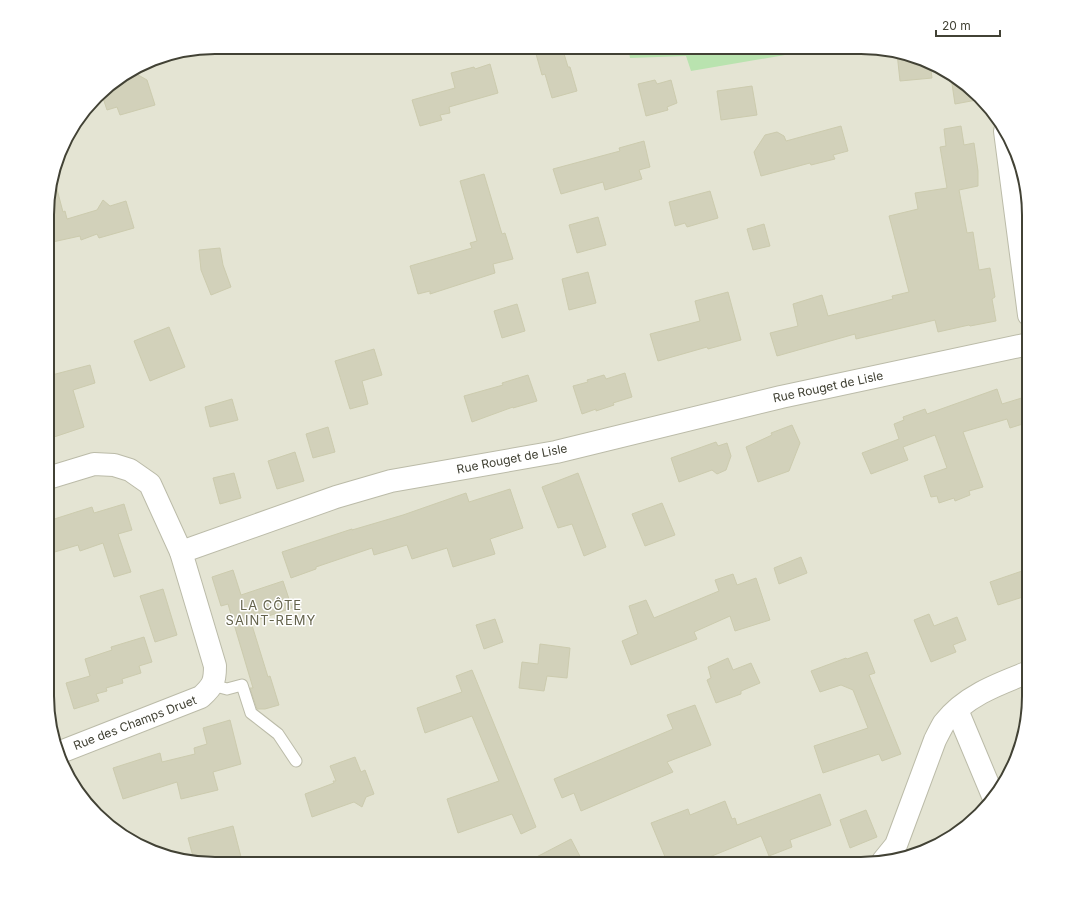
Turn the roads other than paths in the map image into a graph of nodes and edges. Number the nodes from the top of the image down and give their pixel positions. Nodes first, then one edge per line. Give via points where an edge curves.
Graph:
1 (1008, 149) edge
2 (1022, 221) edge
3 (1022, 345) edge
4 (54, 476) edge
5 (181, 552) junction
6 (1022, 675) edge
7 (212, 684) junction
8 (957, 710) junction
9 (64, 751) edge
10 (296, 761) dead end
11 (991, 791) edge
12 (888, 855) edge

1 - 2 street
3 - 5 street, Rue Rouget de Lisle via 781,397 556,452 391,481 336,496
4 - 5 street via 94,464 114,465 130,470 150,484
5 - 7 street via 215,666
6 - 8 street via 995,685
7 - 9 street, Rue des Champs Druet via 201,698
7 - 10 lane via 227,689 242,685 251,713 278,734
8 - 11 street
8 - 12 street via 944,724 935,740 896,845

